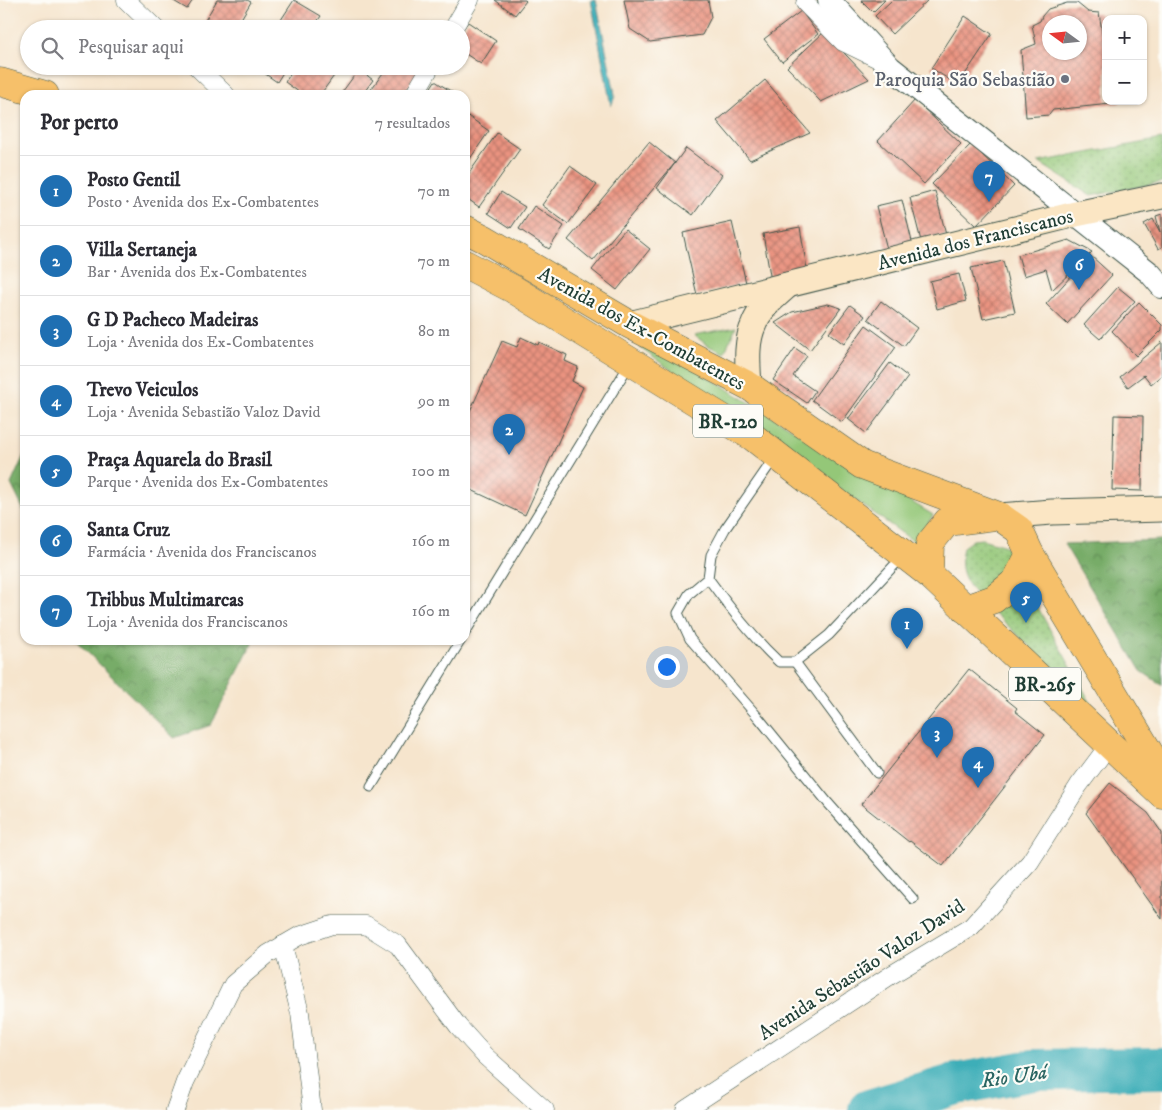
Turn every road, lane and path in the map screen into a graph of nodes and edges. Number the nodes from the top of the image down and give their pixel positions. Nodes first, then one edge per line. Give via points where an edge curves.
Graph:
1 (126, 0) edge
2 (470, 0) edge
3 (829, 0) edge
4 (804, 3) dead end
5 (147, 20) edge
6 (458, 20) edge
7 (885, 62) junction
8 (205, 75) edge
9 (426, 75) edge
10 (0, 82) edge
11 (27, 90) edge
12 (221, 90) edge
13 (417, 90) edge
14 (1162, 196) edge
15 (1076, 214) junction
16 (470, 232) edge
17 (470, 267) edge
18 (789, 285) junction
19 (1162, 287) edge
20 (513, 289) junction
21 (629, 324) junction
22 (631, 362) junction
23 (749, 386) junction
24 (776, 455) junction
25 (1162, 509) edge
26 (999, 516) junction
27 (1030, 554) junction
28 (904, 555) junction
29 (929, 574) junction
30 (708, 578) junction
31 (965, 609) junction
32 (470, 625) edge
33 (458, 645) edge
34 (795, 662) junction
35 (1109, 745) junction
36 (877, 773) dead end
37 (1162, 774) edge
38 (371, 787) dead end
39 (1162, 794) edge
40 (913, 899) dead end
41 (283, 945) junction
42 (175, 1110) edge
43 (312, 1110) edge
44 (545, 1110) edge
45 (685, 1110) edge

1 - 5 street
2 - 6 street
3 - 7 street
4 - 7 street via 843,42
7 - 15 street
8 - 12 street
9 - 13 street
10 - 11 main road
14 - 15 main road, Avenida dos Franciscanos / BR-120
15 - 18 main road, Avenida dos Franciscanos / BR-120
15 - 19 street via 1150,273
16 - 21 main road, Avenida dos Ex-Combatentes / BR-120
17 - 20 main road, Avenida dos Ex-Combatentes / BR-120
18 - 21 main road, Avenida dos Franciscanos / BR-120
18 - 23 main road, Avenida dos Franciscanos / BR-120 via 768,304 754,323 748,348
20 - 21 main road via 601,322
20 - 22 main road, Avenida dos Ex-Combatentes / BR-120
21 - 23 main road, Avenida dos Ex-Combatentes / BR-120
22 - 24 main road, Avenida dos Ex-Combatentes / BR-120 via 754,437
22 - 32 lane
23 - 26 main road, Avenida dos Ex-Combatentes / BR-120 via 862,465
24 - 28 main road, Avenida dos Ex-Combatentes / BR-120
24 - 30 lane via 725,529 711,555
25 - 26 main road, BR-120
26 - 27 main road, Avenida dos Ex-Combatentes / BR-265 via 1019,530
26 - 29 main road, BR-120 via 947,522 930,543
27 - 31 main road via 1016,581 994,599
27 - 37 main road, Avenida dos Ex-Combatentes / BR-265
28 - 29 main road, Avenida dos Ex-Combatentes / BR-120
28 - 34 lane via 829,635
29 - 31 main road, Avenida dos Ex-Combatentes / BR-265
30 - 34 lane via 764,648 779,662
30 - 40 lane via 689,594 678,612 690,639
31 - 35 main road, Avenida dos Ex-Combatentes / BR-265
33 - 38 lane
34 - 36 lane
35 - 39 main road, Avenida dos Ex-Combatentes / BR-265
35 - 45 street, Avenida Sebastião Valoz David via 1030,862 971,927 891,975
41 - 42 street via 234,984
41 - 43 street via 300,1013
41 - 44 street via 332,925 366,925 398,945 458,1026 485,1056

